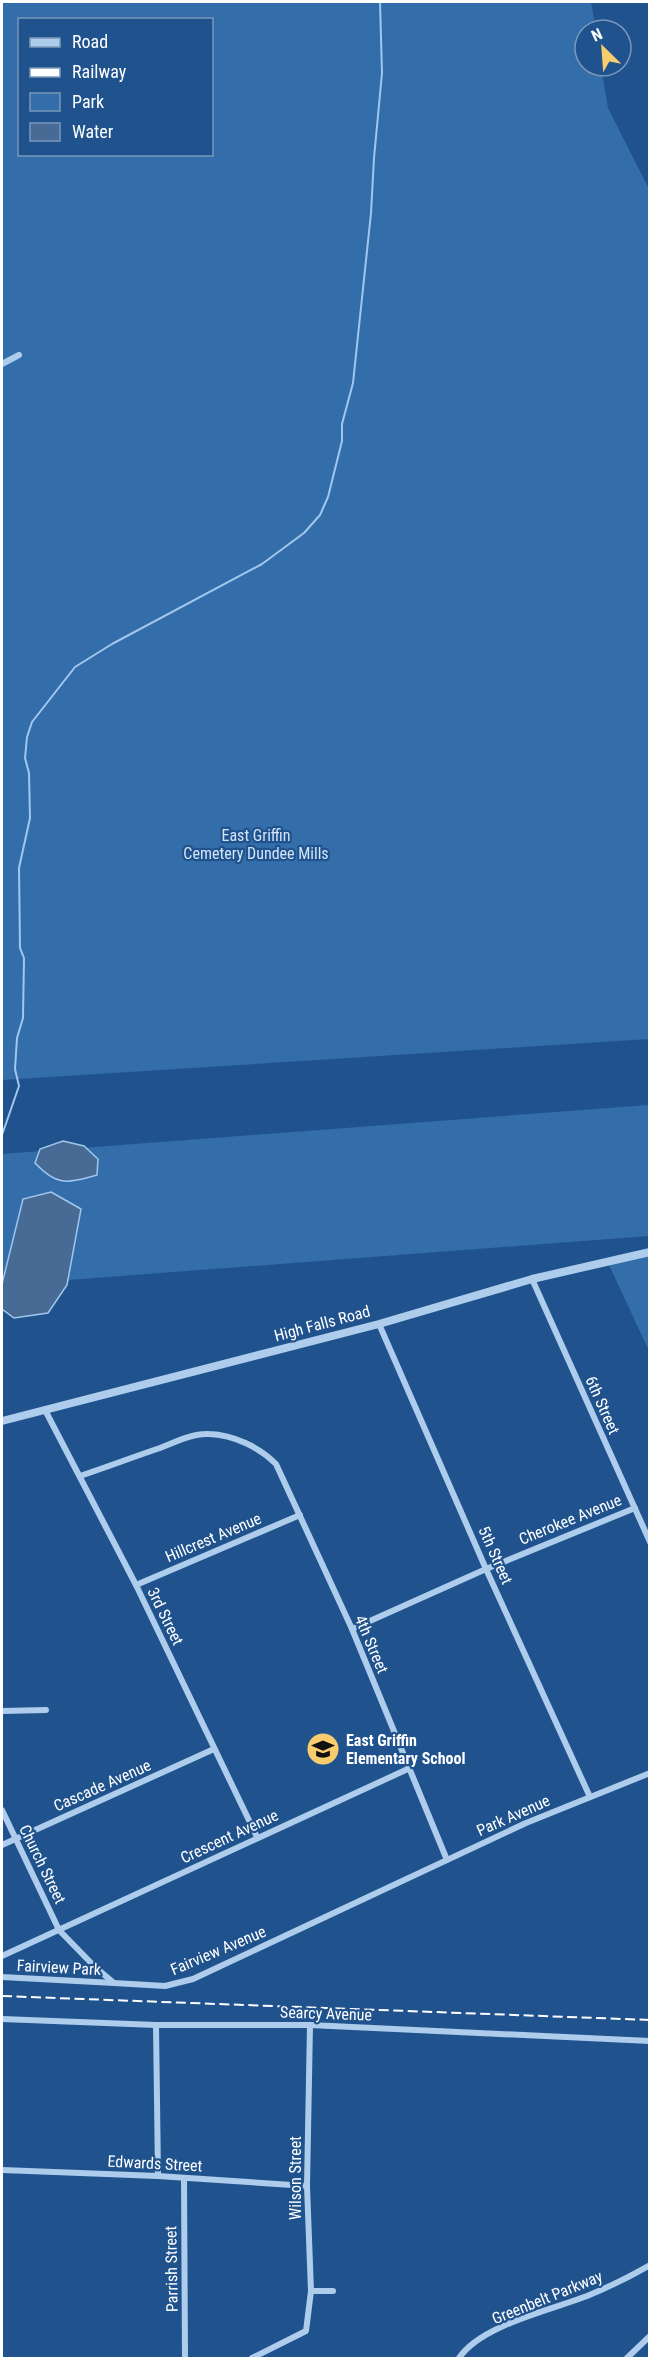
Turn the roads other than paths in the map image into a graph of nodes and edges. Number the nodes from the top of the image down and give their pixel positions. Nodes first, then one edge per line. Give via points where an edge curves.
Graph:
1 (19, 355) dead end
2 (2, 364) edge
3 (650, 1252) edge
4 (532, 1279) junction
5 (379, 1324) junction
6 (45, 1410) junction
7 (2, 1421) edge
8 (80, 1476) junction
9 (635, 1508) junction
10 (300, 1515) junction
11 (650, 1542) edge
12 (486, 1569) junction
13 (136, 1585) junction
14 (352, 1629) junction
15 (46, 1710) dead end
16 (2, 1711) edge
17 (214, 1749) junction
18 (410, 1768) junction
19 (650, 1773) edge
20 (591, 1797) junction
21 (2, 1810) edge
22 (257, 1837) junction
23 (15, 1839) junction
24 (2, 1845) edge
25 (447, 1860) junction
26 (390, 1886) joint
27 (59, 1929) junction
28 (2, 1956) edge
29 (2, 1977) edge
30 (114, 1983) junction
31 (2, 2019) edge
32 (156, 2025) junction
33 (310, 2025) junction
34 (650, 2041) edge
35 (2, 2170) edge
36 (158, 2176) junction
37 (184, 2178) junction
38 (307, 2186) junction
39 (650, 2265) edge
40 (311, 2291) junction
41 (333, 2291) dead end
42 (650, 2336) edge
43 (185, 2358) edge
44 (252, 2358) edge
45 (459, 2358) edge
46 (627, 2358) edge

1 - 2 street
3 - 4 street, High Falls Road
4 - 5 street, High Falls Road
4 - 9 street, 6th Street
5 - 6 street, High Falls Road
5 - 12 street, 5th Street
6 - 7 street, High Falls Road
6 - 8 street, 3rd Street
8 - 10 street, 4th Street via 188,1438 207,1434 228,1437 257,1449 276,1464
8 - 13 street, 3rd Street
9 - 11 street, 6th Street
9 - 12 street, Cherokee Avenue
10 - 13 street, Hillcrest Avenue
10 - 14 street, 4th Street
12 - 14 street, Cherokee Avenue
12 - 20 street, 5th Street
13 - 17 street, 3rd Street
14 - 18 street, 4th Street
15 - 16 street
17 - 22 street, 3rd Street
17 - 23 street, Cascade Avenue
18 - 22 street, Crescent Avenue
18 - 25 street, 4th Street
19 - 20 street, Park Avenue
20 - 25 street, Park Avenue
21 - 23 street, Church Street
22 - 27 street, Crescent Avenue
23 - 24 street, Cascade Avenue
23 - 27 street, Church Street
25 - 26 street, Park Avenue
26 - 30 street, Fairview Avenue via 179,1984
27 - 28 street
27 - 30 street
29 - 30 street, Fairview Park
31 - 32 street, Searcy Avenue
32 - 33 street, Searcy Avenue
32 - 36 street
33 - 34 street, Searcy Avenue
33 - 38 street, Wilson Street
35 - 36 street, Edwards Street
36 - 37 street, Edwards Street
37 - 38 street, Edwards Street
37 - 43 street, Parrish Street
38 - 40 street, Wilson Street
39 - 45 street, Greenbelt Parkway via 615,2284 502,2327 466,2348
40 - 41 street
40 - 44 street, Wilson Street via 306,2331
42 - 46 street

